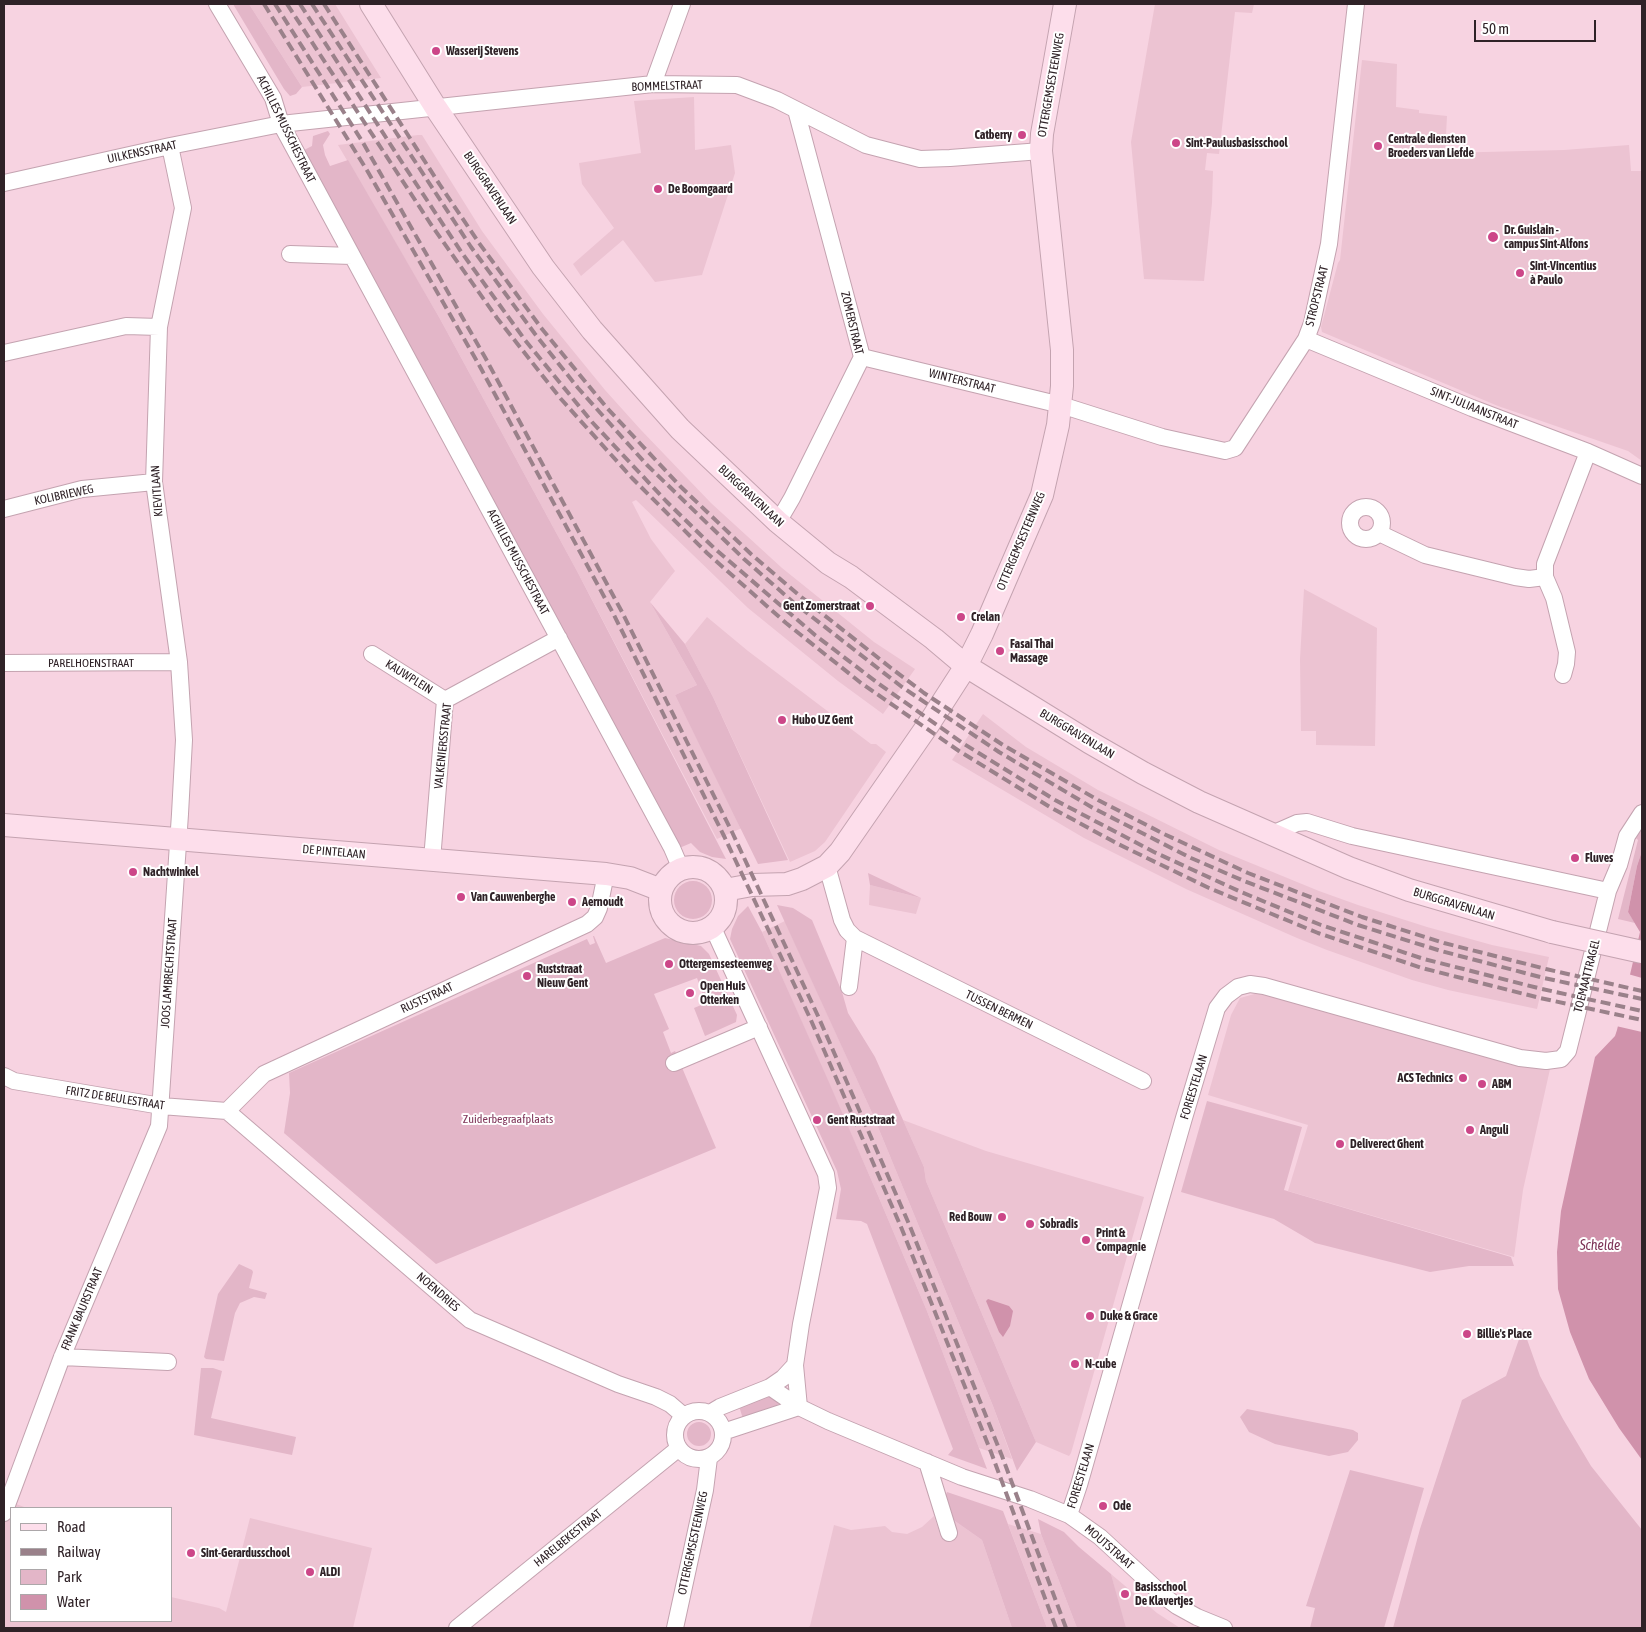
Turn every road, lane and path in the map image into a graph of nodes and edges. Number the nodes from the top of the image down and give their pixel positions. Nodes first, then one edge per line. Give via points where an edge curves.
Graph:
1 (216, 4) edge
2 (370, 4) edge
3 (682, 4) edge
4 (1065, 4) edge
5 (1356, 4) edge
6 (653, 84) junction
7 (436, 108) junction
8 (796, 110) junction
9 (281, 124) junction
10 (170, 146) junction
11 (1041, 151) junction
12 (4, 183) edge
13 (290, 254) dead end
14 (352, 256) junction
15 (159, 327) junction
16 (1306, 339) junction
17 (4, 352) edge
18 (862, 357) junction
19 (1061, 405) junction
20 (1588, 452) junction
21 (1642, 476) edge
22 (154, 482) junction
23 (4, 509) edge
24 (778, 522) junction
25 (1379, 533) dead end
26 (1545, 577) junction
27 (559, 638) junction
28 (372, 654) dead end
29 (179, 662) junction
30 (4, 663) edge
31 (966, 666) junction
32 (1563, 675) dead end
33 (445, 700) junction
34 (1642, 813) edge
35 (4, 825) edge
36 (1272, 834) junction
37 (178, 839) junction
38 (432, 860) junction
39 (827, 866) junction
40 (681, 869) junction
41 (606, 874) junction
42 (661, 890) junction
43 (725, 890) junction
44 (1608, 891) junction
45 (712, 928) junction
46 (855, 938) junction
47 (1642, 952) edge
48 (849, 987) dead end
49 (759, 1027) junction
50 (1561, 1059) joint
51 (674, 1063) dead end
52 (4, 1076) edge
53 (1143, 1081) dead end
54 (162, 1106) junction
55 (227, 1111) junction
56 (62, 1357) junction
57 (168, 1362) dead end
58 (795, 1365) junction
59 (770, 1387) junction
60 (799, 1407) junction
61 (710, 1413) junction
62 (684, 1416) junction
63 (724, 1432) junction
64 (680, 1448) junction
65 (709, 1458) junction
66 (927, 1462) junction
67 (4, 1513) edge
68 (1069, 1515) junction
69 (949, 1533) dead end
70 (457, 1628) edge
71 (675, 1628) edge
72 (1224, 1628) edge

1 - 9 street, ACHILLES MUSSCHESTRAAT via 273,98
2 - 7 street, BURGGRAVENLAAN
3 - 6 street
4 - 11 street, OTTERGEMSESTEENWEG
5 - 16 street, STROPSTRAAT via 1329,244
6 - 7 street, BOMMELSTRAAT
6 - 8 street, BOMMELSTRAAT via 737,85
7 - 9 street, BOMMELSTRAAT
7 - 24 street, BURGGRAVENLAAN via 543,267 592,330 680,429
8 - 11 street, BOMMELSTRAAT via 866,146 920,159
8 - 18 street, ZOMERSTRAAT
9 - 10 street, UILKENSSTRAAT
9 - 14 street, ACHILLES MUSSCHESTRAAT
10 - 12 street, UILKENSSTRAAT
10 - 15 street, KIEVITLAAN via 183,208
11 - 19 street, OTTERGEMSESTEENWEG via 1062,350
13 - 14 street
14 - 27 street, ACHILLES MUSSCHESTRAAT
15 - 17 street via 126,326
15 - 22 street, KIEVITLAAN
16 - 19 street, STROPSTRAAT via 1239,445 1231,450 1162,438
16 - 20 street, SINT-JULIAANSTRAAT
18 - 19 street, WINTERSTRAAT
18 - 24 street, ZOMERSTRAAT
19 - 31 street, OTTERGEMSESTEENWEG via 1042,494
20 - 21 street, SINT-JULIAANSTRAAT
20 - 26 street via 1545,564
22 - 23 street, KOLIBRIEWEG via 82,489
22 - 29 street, KIEVITLAAN
24 - 31 street, BURGGRAVENLAAN
25 - 26 street via 1425,555 1515,578
26 - 32 street via 1554,598 1567,652
27 - 33 street, VALKENIERSSTRAAT
27 - 40 street, ACHILLES MUSSCHESTRAAT
28 - 33 street, KAUWPLEIN
29 - 30 street, PARELHOENSTRAAT
29 - 37 street, KIEVITLAAN via 184,740
31 - 36 street, BURGGRAVENLAAN via 1143,773
31 - 39 street, OTTERGEMSESTEENWEG via 846,846
33 - 38 street, VALKENIERSSTRAAT
34 - 44 street, TOEMAATTRAGEL via 1627,836
35 - 37 street, DE PINTELAAN
36 - 44 street via 1307,822 1361,838
36 - 47 street, BURGGRAVENLAAN, bridge via 1409,890 1552,932
37 - 38 street, DE PINTELAAN
37 - 54 street, JOOS LAMBRECHTSTRAAT
38 - 41 street, DE PINTELAAN
39 - 43 street, OTTERGEMSESTEENWEG via 787,884
39 - 46 street, TUSSEN BERMEN via 842,920
40 - 42 street via 665,881
40 - 43 street via 706,869 718,878
41 - 42 street, DE PINTELAAN via 630,878
41 - 55 street, RUSTSTRAAT via 599,908 587,924 264,1074
42 - 45 street via 660,906 673,928 689,934
43 - 45 street via 725,911
44 - 50 street, TOEMAATTRAGEL via 1568,1051
45 - 49 street
46 - 48 street
46 - 53 street, TUSSEN BERMEN
49 - 51 street
49 - 58 street via 826,1174 828,1188
50 - 68 street, FOREESTELAAN via 1520,1058 1264,986 1250,984 1238,987 1226,996 1217,1008
52 - 54 street, FRITZ DE BEULESTRAAT via 14,1081
54 - 55 street, FRITZ DE BEULESTRAAT
54 - 56 street, FRANK BAURSTRAAT via 159,1126
55 - 62 street, NOENDRIES via 470,1320 618,1384 656,1397
56 - 57 street
56 - 67 street, FRANK BAURSTRAAT
58 - 59 street
58 - 60 street
59 - 60 street
59 - 61 street
60 - 63 street
60 - 66 street, MOUTSTRAAT
61 - 62 street via 692,1412
61 - 63 street
62 - 64 street via 676,1431
63 - 65 street, OTTERGEMSESTEENWEG via 717,1452
64 - 65 street via 688,1456
64 - 70 street, HARELBEKESTRAAT
65 - 71 street, OTTERGEMSESTEENWEG
66 - 68 street, MOUTSTRAAT
66 - 69 street
68 - 72 street, MOUTSTRAAT via 1100,1537 1165,1597 1197,1617

